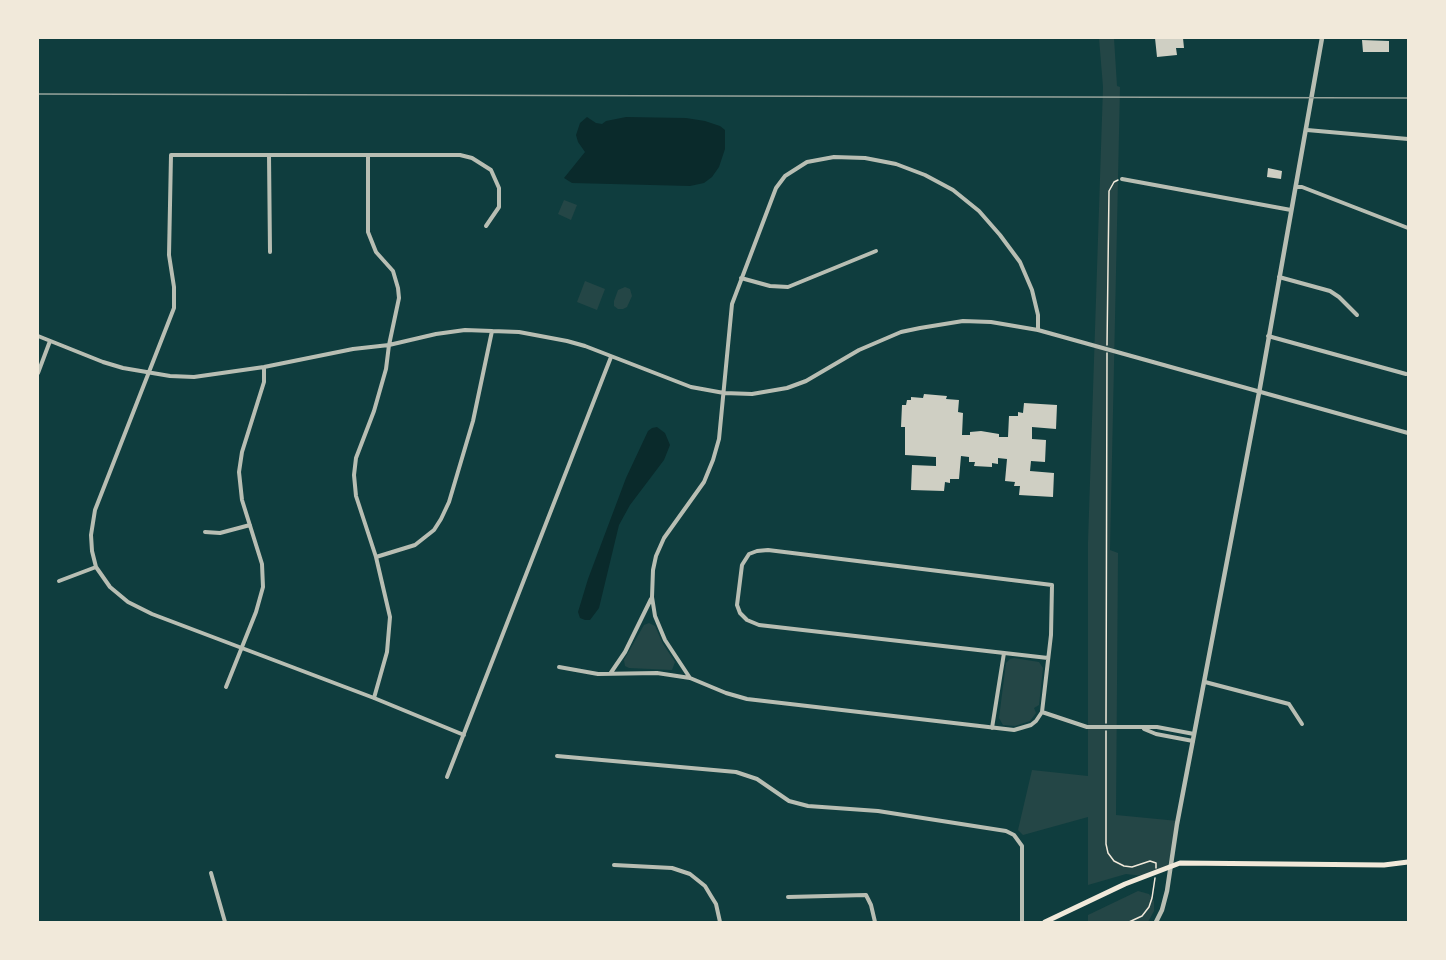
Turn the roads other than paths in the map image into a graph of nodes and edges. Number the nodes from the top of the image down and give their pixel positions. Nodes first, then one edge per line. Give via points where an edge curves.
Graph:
1 (1322, 38) edge
2 (1307, 130) junction
3 (1408, 139) edge
4 (269, 155) junction
5 (368, 156) junction
6 (1122, 179) road end
7 (1296, 187) junction
8 (1291, 210) junction
9 (486, 226) dead end
10 (1408, 228) edge
11 (270, 252) dead end
12 (876, 252) dead end
13 (1278, 277) junction
14 (741, 278) junction
15 (1357, 315) dead end
16 (1038, 330) junction
17 (492, 331) junction
18 (38, 336) edge
19 (1268, 336) junction
20 (50, 341) junction
21 (388, 345) junction
22 (611, 357) junction
23 (264, 367) junction
24 (38, 373) edge
25 (149, 373) junction
26 (1406, 374) dead end
27 (724, 393) junction
28 (1259, 393) junction
29 (1408, 433) edge
30 (250, 525) junction
31 (205, 532) dead end
32 (376, 557) junction
33 (96, 567) junction
34 (59, 581) dead end
35 (652, 597) junction
36 (242, 649) junction
37 (1004, 653) junction
38 (1048, 658) junction
39 (560, 667) dead end
40 (610, 674) junction
41 (690, 678) junction
42 (1205, 682) junction
43 (226, 687) dead end
44 (374, 698) junction
45 (1042, 712) junction
46 (1302, 724) dead end
47 (992, 728) junction
48 (1143, 728) junction
49 (1194, 734) junction
50 (464, 735) junction
51 (1193, 741) junction
52 (557, 756) dead end
53 (447, 777) dead end
54 (1408, 862) edge
55 (614, 865) dead end
56 (1171, 867) junction
57 (211, 873) dead end
58 (788, 897) dead end
59 (225, 922) edge
60 (720, 922) edge
61 (874, 922) edge
62 (1022, 922) edge
63 (1045, 922) edge
64 (1156, 922) edge

1 - 2 street
2 - 3 street
2 - 7 street
4 - 5 street
4 - 11 street
4 - 25 street via 171,155 169,256 175,298
5 - 9 street via 460,155 482,162 491,170 499,188 499,207
5 - 21 street via 368,232 376,252 393,271 398,288 397,312
6 - 8 street
7 - 8 street
7 - 10 street
8 - 13 street
12 - 14 street via 788,287
13 - 15 street via 1329,291
13 - 19 street
14 - 16 street via 776,188 785,176 807,162 865,158 925,175 980,211 1020,262 1032,290
14 - 27 street via 732,304
16 - 27 street via 963,321 920,328 858,351 787,388 752,394
16 - 28 street
17 - 21 street via 465,330
17 - 22 street via 569,341
17 - 32 street via 473,422 441,519 415,545
18 - 20 street
19 - 26 street
19 - 28 street
20 - 24 street
20 - 25 street via 103,362
21 - 23 street
21 - 32 street via 386,369 354,475 358,507
22 - 27 street via 691,387
22 - 50 street
23 - 25 street via 195,377
23 - 30 street via 264,382 240,463 242,500
25 - 33 street via 92,521
27 - 35 street via 712,464 704,482 664,538 654,566
28 - 29 street
28 - 42 street
30 - 31 street via 221,533
30 - 36 street via 262,564 262,587
32 - 44 street via 390,617 387,652
33 - 34 street
33 - 36 street via 110,587 129,602
35 - 40 street
35 - 41 street via 665,640
36 - 43 street
36 - 44 street
37 - 38 street
37 - 38 street via 759,625 740,613 737,597 741,570 749,554 768,550 1052,585
37 - 47 street
38 - 45 street
39 - 40 street
40 - 41 street via 657,673
41 - 47 street via 748,699
42 - 46 street via 1289,704
42 - 49 street
44 - 50 street
45 - 47 street via 1024,729
45 - 48 street via 1077,725
48 - 49 street
48 - 51 street
49 - 51 street
50 - 53 street
51 - 56 street
52 - 62 street via 736,772 757,779 789,801 808,806 878,811 1006,831 1022,846
54 - 56 main road via 1205,862
55 - 60 street via 672,868 690,874 705,886 716,904
56 - 63 main road
56 - 64 street
57 - 59 street
58 - 61 street via 866,895

